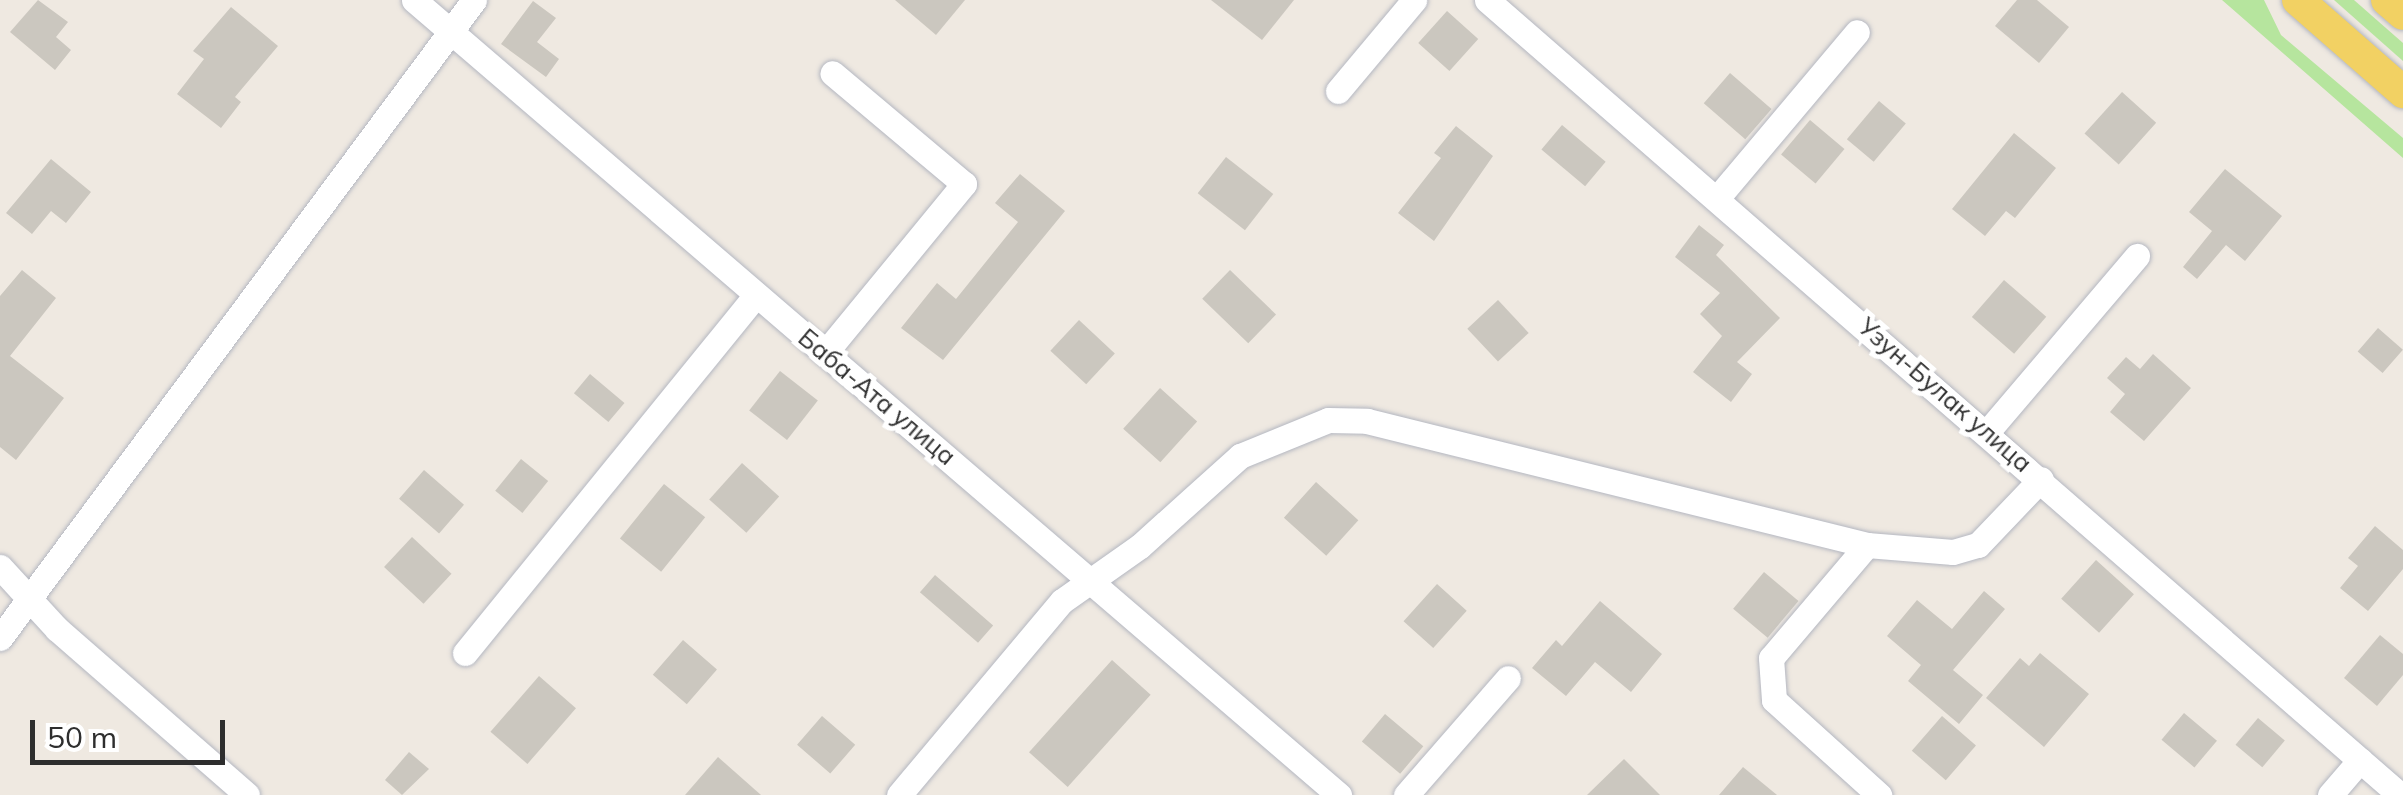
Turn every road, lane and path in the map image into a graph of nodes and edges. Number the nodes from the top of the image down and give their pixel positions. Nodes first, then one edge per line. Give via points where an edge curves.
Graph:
1 (414, 0) edge
2 (474, 0) edge
3 (1414, 0) edge
4 (1487, 0) edge
5 (2298, 0) edge
6 (2387, 0) edge
7 (2403, 14) edge
8 (450, 31) junction
9 (1857, 32) dead end
10 (832, 74) dead end
11 (1338, 90) dead end
12 (2403, 92) edge
13 (1719, 196) junction
14 (2137, 256) dead end
15 (756, 294) junction
16 (825, 353) junction
17 (1988, 432) junction
18 (2041, 479) junction
19 (1867, 545) junction
20 (0, 567) edge
21 (1090, 579) junction
22 (30, 600) junction
23 (0, 638) edge
24 (465, 653) dead end
25 (1508, 678) dead end
26 (2360, 760) junction
27 (247, 795) edge
28 (899, 795) edge
29 (1339, 795) edge
30 (1406, 795) edge
31 (1879, 795) edge
32 (2330, 795) edge
33 (2400, 795) edge

1 - 8 street, Баба-Ата улица
2 - 8 street
3 - 11 street
4 - 13 street, Узун-Булак улица
5 - 12 main road
6 - 7 main road
8 - 15 street, Баба-Ата улица
8 - 22 street
9 - 13 street
10 - 16 street via 964,184
13 - 17 street, Узун-Булак улица
14 - 17 street
15 - 16 street, Баба-Ата улица
15 - 24 street
16 - 21 street, Баба-Ата улица
17 - 18 street, Узун-Булак улица
18 - 19 street via 1978,544 1953,552
18 - 26 street, Узун-Булак улица
19 - 21 street via 1367,421 1328,420 1240,456 1140,546
19 - 31 street via 1772,658 1774,700
20 - 22 street
21 - 28 street via 1062,601
21 - 29 street, Баба-Ата улица
22 - 23 street
22 - 27 street
25 - 30 street
26 - 32 street
26 - 33 street, Узун-Булак улица

